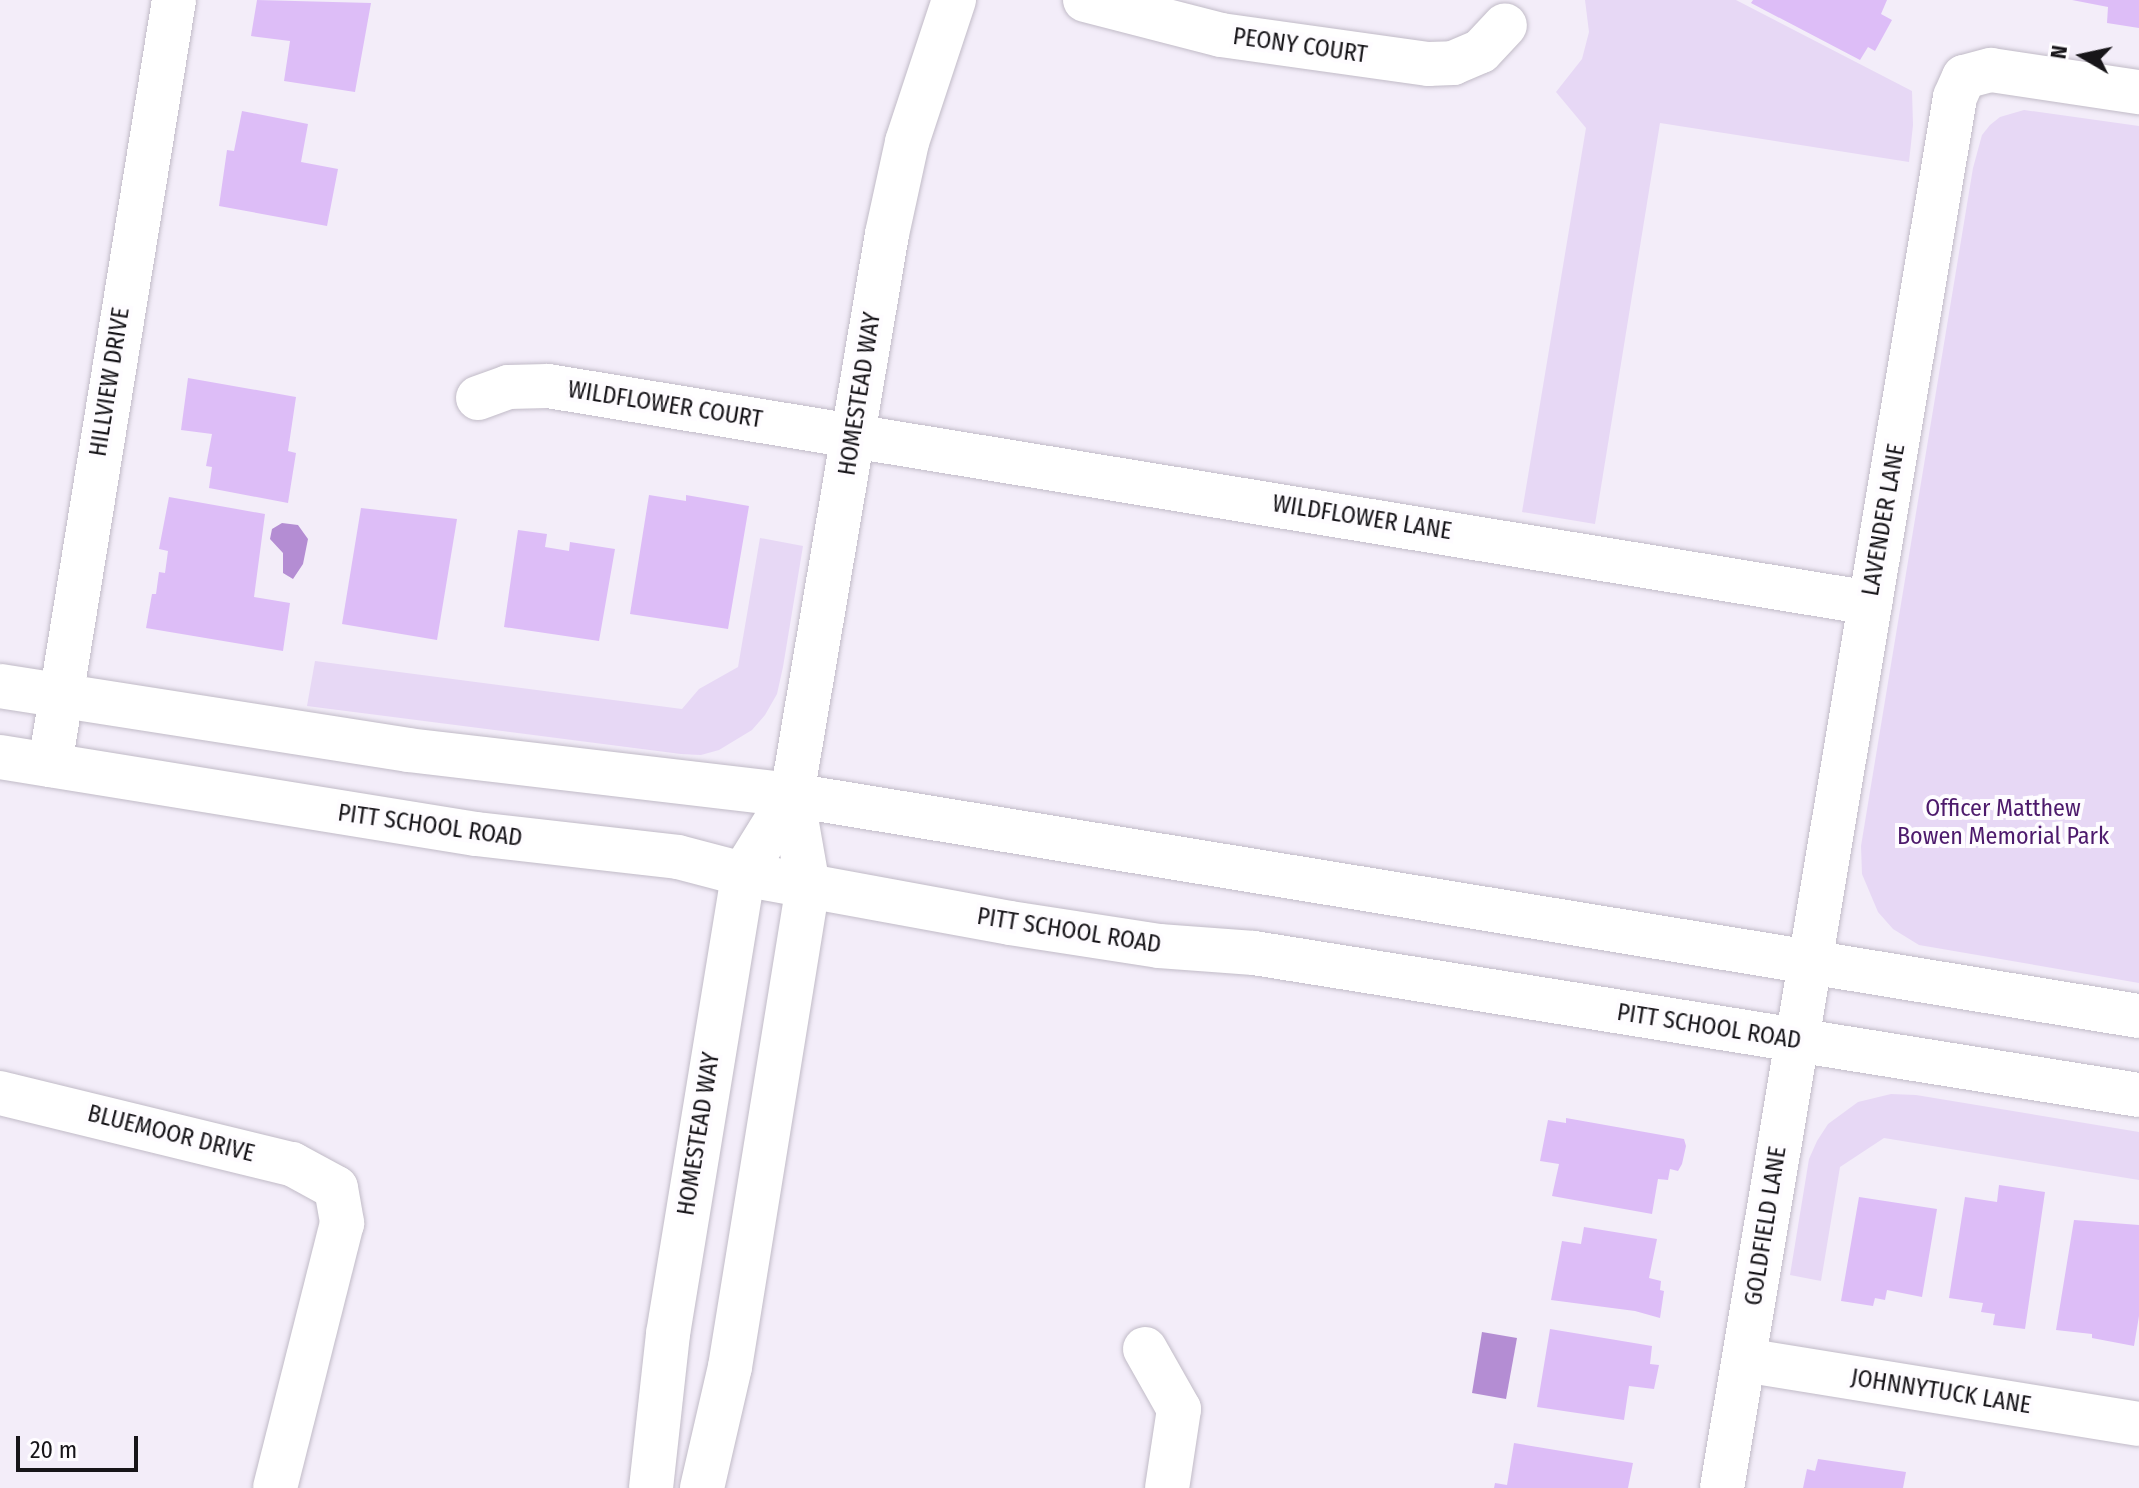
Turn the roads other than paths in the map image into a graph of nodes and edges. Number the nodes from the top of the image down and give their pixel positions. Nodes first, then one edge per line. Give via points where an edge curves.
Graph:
1 (174, 0) edge
2 (954, 0) edge
3 (1085, 0) edge
4 (1505, 25) dead end
5 (2139, 92) edge
6 (478, 398) dead end
7 (853, 435) junction
8 (1870, 603) junction
9 (0, 686) edge
10 (61, 696) junction
11 (0, 757) edge
12 (50, 765) junction
13 (792, 795) junction
14 (743, 874) junction
15 (808, 886) junction
16 (1810, 965) junction
17 (2139, 1016) edge
18 (1796, 1042) junction
19 (0, 1093) edge
20 (2139, 1095) edge
21 (1145, 1349) dead end
22 (1744, 1360) junction
23 (2139, 1424) edge
24 (275, 1488) edge
25 (651, 1488) edge
26 (702, 1488) edge
27 (1167, 1488) edge
28 (1722, 1488) edge

1 - 10 street, HILLVIEW DRIVE
2 - 7 street, HOMESTEAD WAY via 907,142
3 - 4 street, PEONY COURT via 1221,35 1428,64 1453,63 1481,51
5 - 8 street, LAVENDER LANE via 1991,70 1964,77 1945,151
6 - 7 street, WILDFLOWER COURT via 508,387 548,386
7 - 8 street, WILDFLOWER LANE
7 - 13 street, HOMESTEAD WAY
8 - 16 street, LAVENDER LANE
9 - 10 street
10 - 12 street, HILLVIEW DRIVE
10 - 13 street via 408,750
11 - 12 street, PITT SCHOOL ROAD
12 - 14 street, PITT SCHOOL ROAD via 476,834 678,857
13 - 14 street, HOMESTEAD WAY
13 - 15 street, HOMESTEAD WAY
13 - 16 street
14 - 15 street, PITT SCHOOL ROAD
14 - 25 street, HOMESTEAD WAY via 670,1318
15 - 18 street, PITT SCHOOL ROAD via 1144,944 1254,953
15 - 26 street, HOMESTEAD WAY via 730,1367
16 - 17 street
16 - 18 street, GOLDFIELD LANE
18 - 20 street, PITT SCHOOL ROAD
18 - 22 street, GOLDFIELD LANE
19 - 24 street, BLUEMOOR DRIVE via 292,1164 336,1188 342,1223
21 - 27 street via 1179,1409
22 - 23 street, JOHNNYTUCK LANE
22 - 28 street, GOLDFIELD LANE

